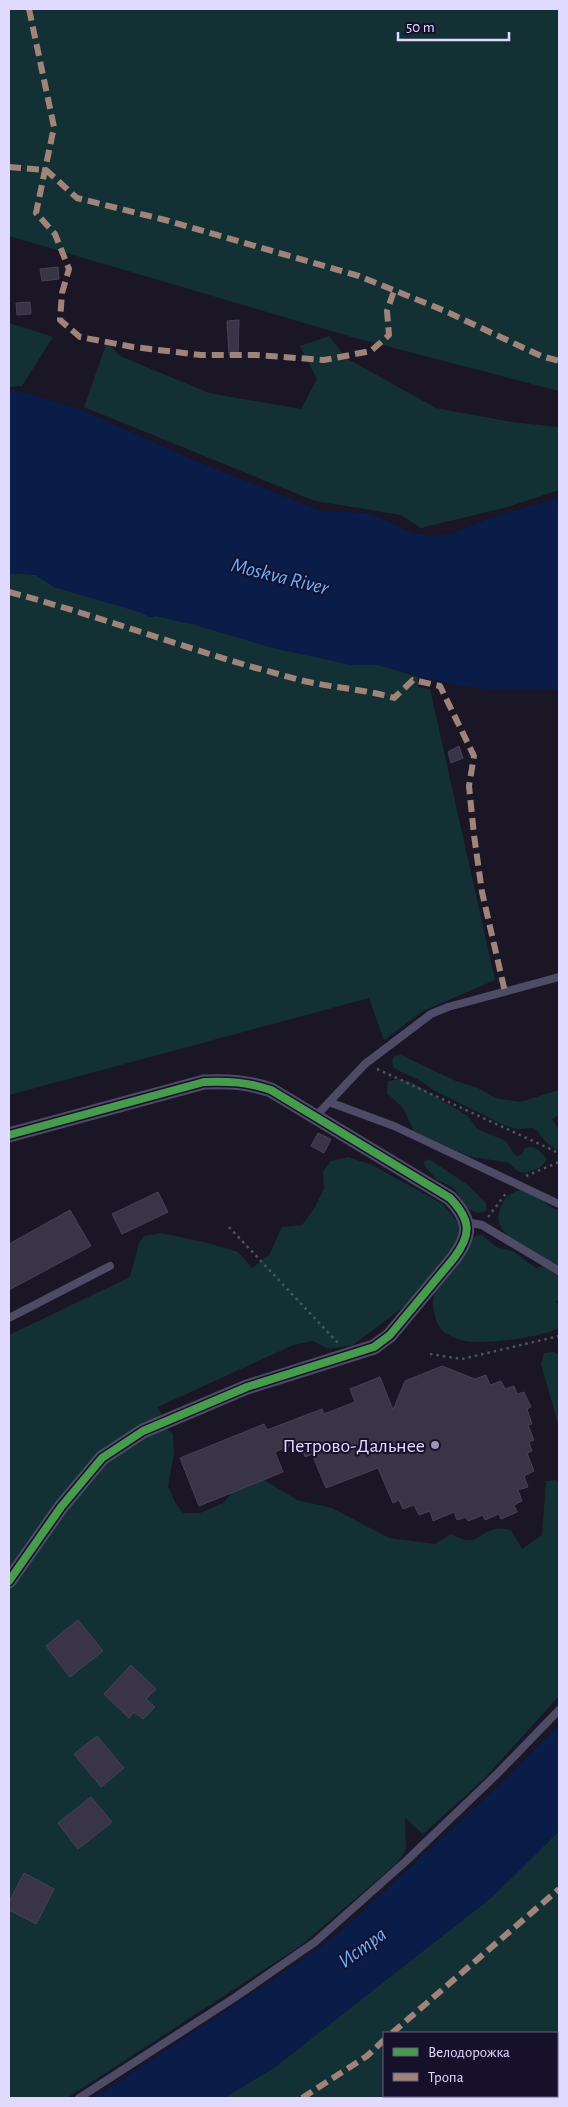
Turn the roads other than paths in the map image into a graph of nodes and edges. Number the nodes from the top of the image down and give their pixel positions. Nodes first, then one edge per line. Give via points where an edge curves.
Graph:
1 (559, 977) edge
2 (329, 1102) junction
3 (316, 1116) junction
4 (9, 1135) edge
5 (559, 1204) edge
6 (466, 1222) junction
7 (110, 1266) dead end
8 (559, 1271) edge
9 (9, 1318) edge
10 (9, 1581) edge
11 (559, 1710) edge
12 (79, 2098) edge

1 - 2 lane via 431,1014 365,1064
2 - 3 lane
2 - 5 lane via 394,1126
3 - 4 street via 271,1090 235,1080 204,1082
3 - 6 street via 450,1198
6 - 8 lane via 482,1225
6 - 10 street via 464,1245 390,1335 374,1347 247,1387 143,1430 102,1458 61,1507
7 - 9 lane
11 - 12 lane via 405,1862 315,1942

